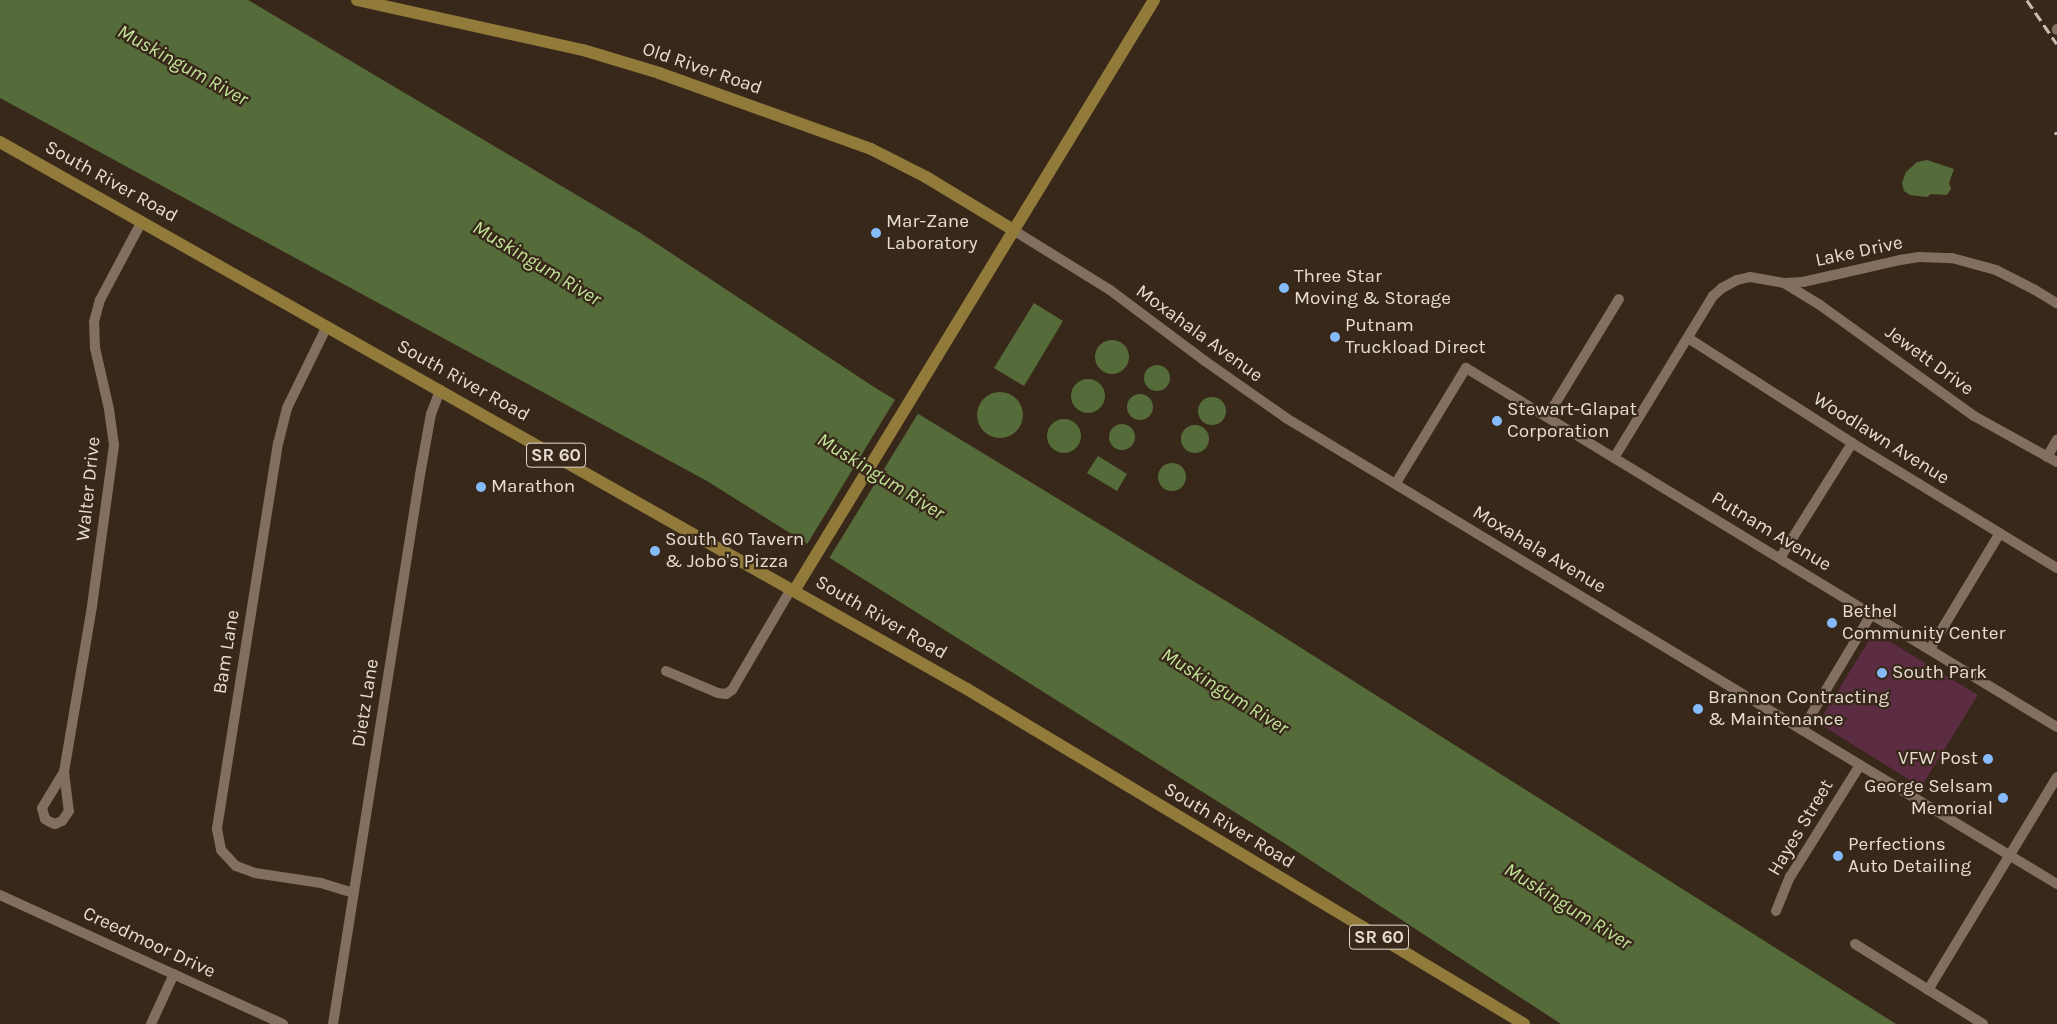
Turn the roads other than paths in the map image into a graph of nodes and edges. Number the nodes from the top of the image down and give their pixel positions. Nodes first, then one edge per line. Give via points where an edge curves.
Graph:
1 (357, 0) edge
2 (1154, 0) edge
3 (0, 142) edge
4 (142, 221) junction
5 (1013, 230) junction
6 (1784, 283) junction
7 (1618, 299) dead end
8 (2057, 303) edge
9 (327, 326) junction
10 (1688, 338) junction
11 (440, 390) junction
12 (1547, 417) junction
13 (2057, 440) edge
14 (1852, 443) junction
15 (2047, 457) junction
16 (1614, 458) junction
17 (2057, 462) edge
18 (1396, 483) junction
19 (2000, 533) junction
20 (1780, 558) junction
21 (2057, 568) edge
22 (793, 590) junction
23 (1872, 614) junction
24 (1930, 649) junction
25 (666, 671) dead end
26 (2057, 727) edge
27 (1802, 730) junction
28 (1860, 765) junction
29 (64, 772) dead end
30 (2057, 777) edge
31 (2009, 856) junction
32 (2057, 884) edge
33 (354, 893) junction
34 (0, 895) edge
35 (1776, 912) dead end
36 (1855, 944) dead end
37 (174, 974) junction
38 (1928, 990) junction
39 (151, 1024) edge
40 (284, 1024) edge
41 (333, 1024) edge
42 (1524, 1024) edge
43 (1984, 1024) edge

1 - 5 main road, Old River Road via 583,50 659,73 871,150 926,177
2 - 5 main road
3 - 4 main road, South River Road / SR 60
4 - 9 main road, South River Road / SR 60
4 - 29 street, Walter Drive via 100,300 94,322 95,348 114,445 92,606
5 - 18 street, Moxahala Avenue via 1110,290 1286,418
5 - 22 main road
6 - 8 street, Lake Drive via 1818,279 1919,257 1952,258 1996,270
6 - 10 street, Lake Drive via 1750,277 1722,288 1713,296
6 - 15 street, Jewett Drive via 1828,310 1974,416
7 - 12 street
9 - 11 main road, South River Road / SR 60
9 - 33 street, Bam Lane via 287,408 278,443 217,829 221,850 236,866 255,873 320,883
10 - 14 street, Woodlawn Avenue
10 - 16 street, Lake Drive
11 - 22 main road, South River Road / SR 60
11 - 33 street, Dietz Lane via 431,414 422,466
12 - 16 street, Putnam Avenue
12 - 18 street, Putnam Avenue via 1466,368
13 - 15 street
14 - 19 street, Woodlawn Avenue
14 - 20 street
15 - 17 street, Jewett Drive
16 - 20 street, Putnam Avenue
18 - 27 street, Moxahala Avenue
19 - 21 street, Woodlawn Avenue
19 - 24 street
20 - 23 street, Putnam Avenue
22 - 25 street via 732,690 726,694
22 - 42 main road, South River Road / SR 60 via 967,688
23 - 24 street, Putnam Avenue
23 - 27 street
24 - 26 street, Putnam Avenue
27 - 28 street, Moxahala Avenue
28 - 31 street, Moxahala Avenue
28 - 35 street, Hayes Street via 1790,876
30 - 31 street
31 - 32 street, Moxahala Avenue
31 - 38 street
33 - 41 street, Dietz Lane
34 - 37 street, Creedmoor Drive
36 - 38 street
37 - 39 street
37 - 40 street, Creedmoor Drive
38 - 43 street

